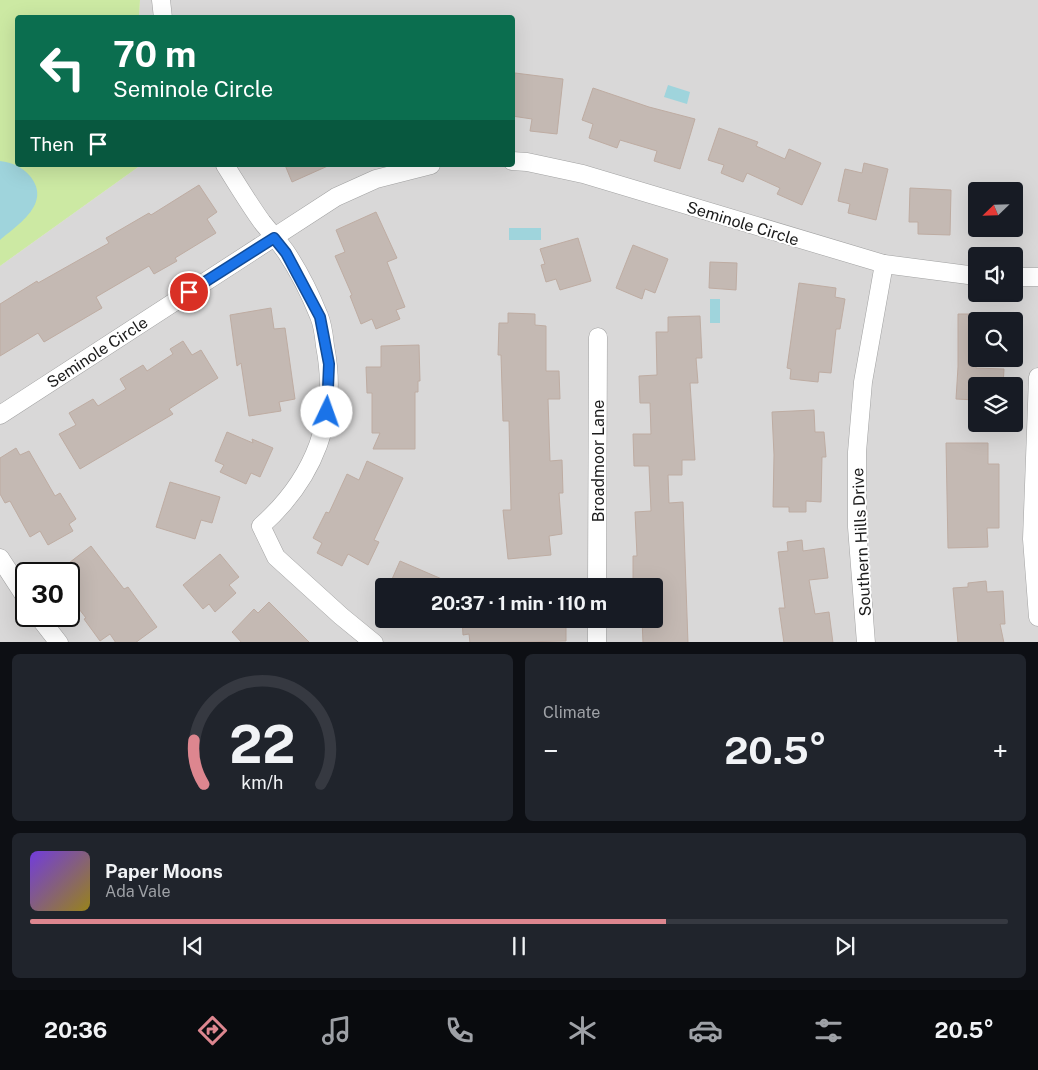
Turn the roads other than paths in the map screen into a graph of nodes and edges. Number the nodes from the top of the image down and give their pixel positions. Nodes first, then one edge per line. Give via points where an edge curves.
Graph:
1 (161, 0) edge
2 (163, 15) edge
3 (515, 161) edge
4 (226, 167) edge
5 (423, 167) edge
6 (274, 238) junction
7 (884, 264) junction
8 (968, 275) edge
9 (1023, 277) edge
10 (1038, 277) edge
11 (598, 336) dead end
12 (1038, 377) edge
13 (0, 415) edge
14 (0, 558) edge
15 (597, 578) edge
16 (15, 581) edge
17 (1038, 617) edge
18 (46, 627) edge
19 (597, 628) edge
20 (58, 642) edge
21 (374, 642) edge
22 (597, 642) edge
23 (866, 642) edge

1 - 2 street
3 - 7 street, Seminole Circle via 583,174
4 - 6 street
5 - 6 street, Seminole Circle via 376,179 336,197
6 - 13 street, Seminole Circle
6 - 21 street via 286,253 320,317 329,364 327,403 320,441 306,474 282,507 261,526 276,557
7 - 8 street, Seminole Circle
7 - 23 street, Southern Hills Drive via 863,382 857,452 857,527
9 - 10 street
11 - 15 street, Broadmoor Lane
12 - 17 street via 1032,539
14 - 16 street
18 - 20 street
19 - 22 street

